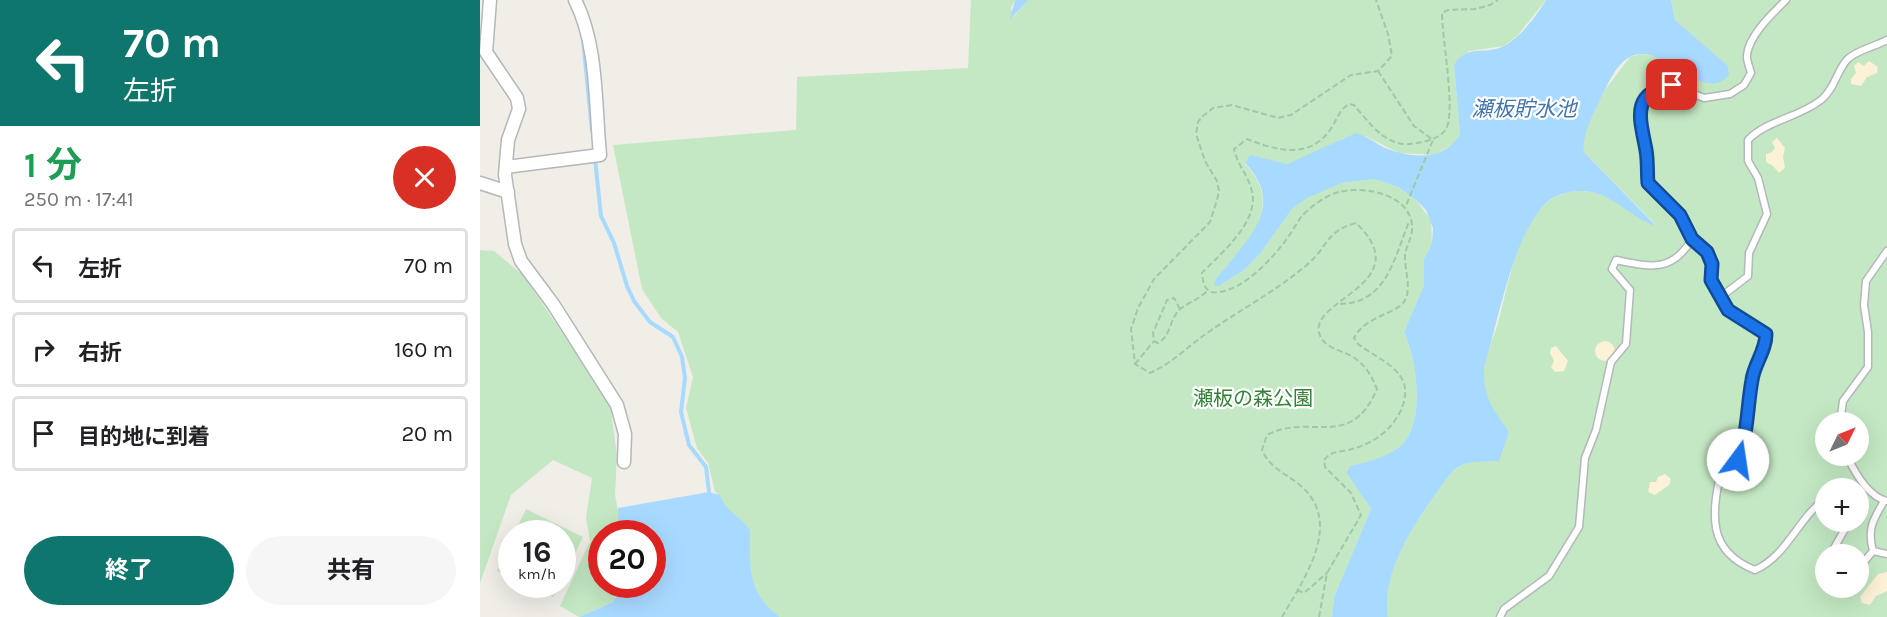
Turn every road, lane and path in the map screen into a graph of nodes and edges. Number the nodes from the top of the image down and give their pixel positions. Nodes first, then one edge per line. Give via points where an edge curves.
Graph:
1 (490, 0) edge
2 (575, 0) edge
3 (1376, 0) edge
4 (1498, 0) edge
5 (1786, 0) edge
6 (1887, 40) edge
7 (1378, 71) junction
8 (1433, 140) junction
9 (506, 167) junction
10 (480, 183) edge
11 (508, 192) junction
12 (1405, 208) junction
13 (1410, 219) junction
14 (1692, 239) junction
15 (1887, 251) edge
16 (1207, 291) junction
17 (1722, 296) junction
18 (1338, 304) junction
19 (1180, 309) junction
20 (1154, 341) junction
21 (1135, 364) junction
22 (1842, 412) edge
23 (624, 462) dead end
24 (1852, 466) edge
25 (1885, 501) edge
26 (1815, 506) edge
27 (1873, 551) junction
28 (1887, 554) edge
29 (1869, 556) edge
30 (1327, 573) junction
31 (1297, 590) junction
32 (1282, 617) edge
33 (1319, 617) edge
34 (1500, 617) edge

1 - 9 street via 486,52 517,98 519,109 508,140
2 - 9 street via 591,45 595,156
3 - 7 path via 1392,56
4 - 8 path via 1490,5 1442,13 1450,106 1446,129
5 - 14 lane via 1753,40 1746,55 1751,74 1744,85 1730,94 1704,98 1672,85 1658,88 1640,105 1648,183 1680,215
6 - 17 lane via 1849,58 1822,100 1781,122 1759,128 1748,140 1748,161 1758,178 1767,214 1749,253 1748,276
7 - 8 path via 1414,126
7 - 21 path via 1344,79 1291,115 1278,118 1232,105 1214,108 1198,122 1196,134 1217,181 1217,200 1210,222 1154,279 1138,308 1131,329
8 - 12 path
8 - 16 path via 1407,146 1390,141 1349,104 1341,109 1328,134 1317,144 1294,152 1247,139 1240,142 1234,149 1254,202 1241,231 1202,273
9 - 11 street
10 - 11 street
11 - 23 street via 521,261 617,405 625,434
12 - 13 path
12 - 16 path via 1382,193 1338,192 1301,217 1279,248 1242,283 1225,292
13 - 18 path via 1384,282 1370,297
13 - 30 path via 1412,231 1405,254 1408,292 1403,304 1358,328 1354,338 1402,376 1406,395 1397,420 1380,437 1350,450 1333,452 1324,460 1325,467 1352,493 1361,515
14 - 17 lane via 1707,252 1712,264 1711,280
14 - 34 lane via 1685,252 1671,263 1645,266 1616,260 1612,269 1630,290 1626,344 1611,362 1586,458 1579,527 1549,576 1504,609
15 - 22 lane via 1866,280 1868,367 1843,401
16 - 19 path
17 - 26 lane via 1728,310 1766,334 1766,342 1752,377 1744,443 1738,460 1721,470 1715,529 1739,564 1755,570 1795,534
18 - 21 path via 1370,277 1376,253 1367,233 1356,223 1339,228 1310,262 1272,292 1209,331 1166,366 1150,374
18 - 31 path via 1320,322 1320,336 1332,348 1355,357 1370,372 1377,389 1368,409 1331,428 1276,430 1267,435 1262,450 1271,465 1303,488 1319,509 1322,526 1315,552
19 - 20 path via 1164,339
19 - 20 path via 1174,298 1167,300 1153,333
20 - 21 path
24 - 25 lane
25 - 27 lane via 1871,522
27 - 28 lane
27 - 29 lane
30 - 31 path via 1304,593
30 - 33 path
31 - 32 path

